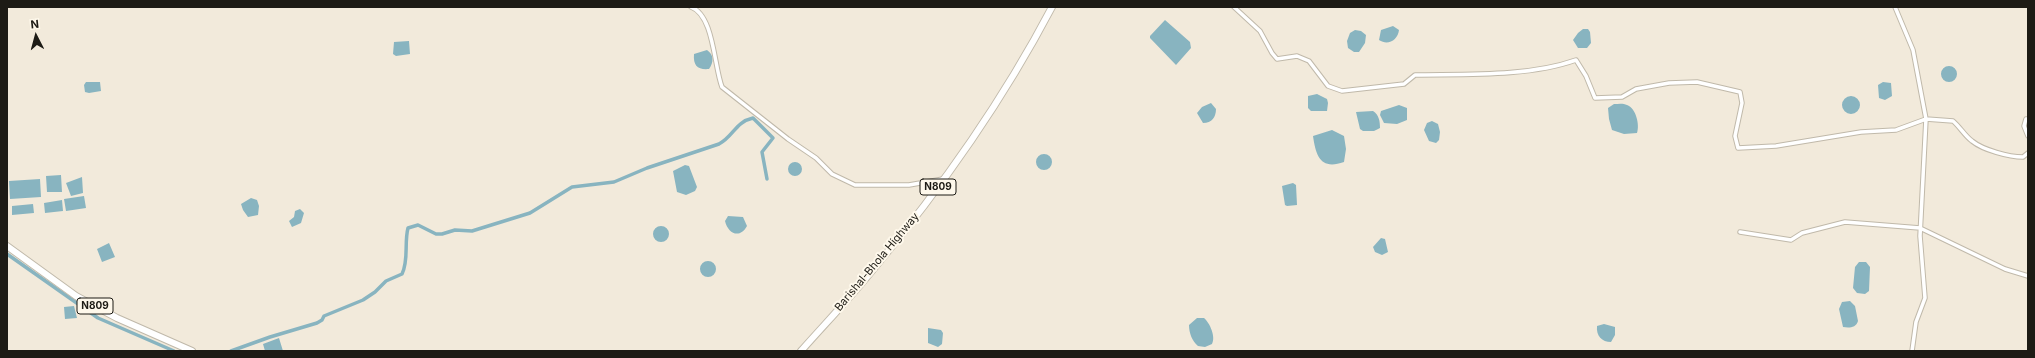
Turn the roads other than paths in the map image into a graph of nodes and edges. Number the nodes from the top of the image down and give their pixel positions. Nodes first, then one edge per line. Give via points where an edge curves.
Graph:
1 (692, 7) edge
2 (1052, 7) edge
3 (1234, 7) edge
4 (1895, 7) edge
5 (1926, 118) junction
6 (2028, 119) edge
7 (2028, 136) edge
8 (2028, 153) edge
9 (944, 179) junction
10 (1920, 228) junction
11 (1740, 232) dead end
12 (7, 246) edge
13 (2028, 276) edge
14 (192, 351) edge
15 (801, 351) edge
16 (1912, 351) edge

1 - 9 street via 702,16 714,48 722,87 816,158 832,174 855,185 909,185
2 - 9 highway, Barishal-Bhola Highway / N809 via 994,107
3 - 5 street via 1260,31 1277,58 1296,56 1309,61 1328,86 1342,91 1404,84 1415,75 1513,72 1576,60 1595,98 1622,97 1636,89 1669,83 1697,82 1740,92 1742,103 1735,136 1738,148 1776,146 1861,132 1896,130
4 - 5 street via 1913,50
5 - 8 street via 1953,121 1972,142 1999,153 2023,158
5 - 10 street
6 - 7 street via 2024,126
9 - 15 highway, Barishal-Bhola Highway / N809 via 871,272
10 - 11 street via 1845,222 1802,233 1791,240
10 - 13 street via 2005,270
10 - 16 street via 1925,298 1916,322
12 - 14 highway, N809 via 76,296 117,318

